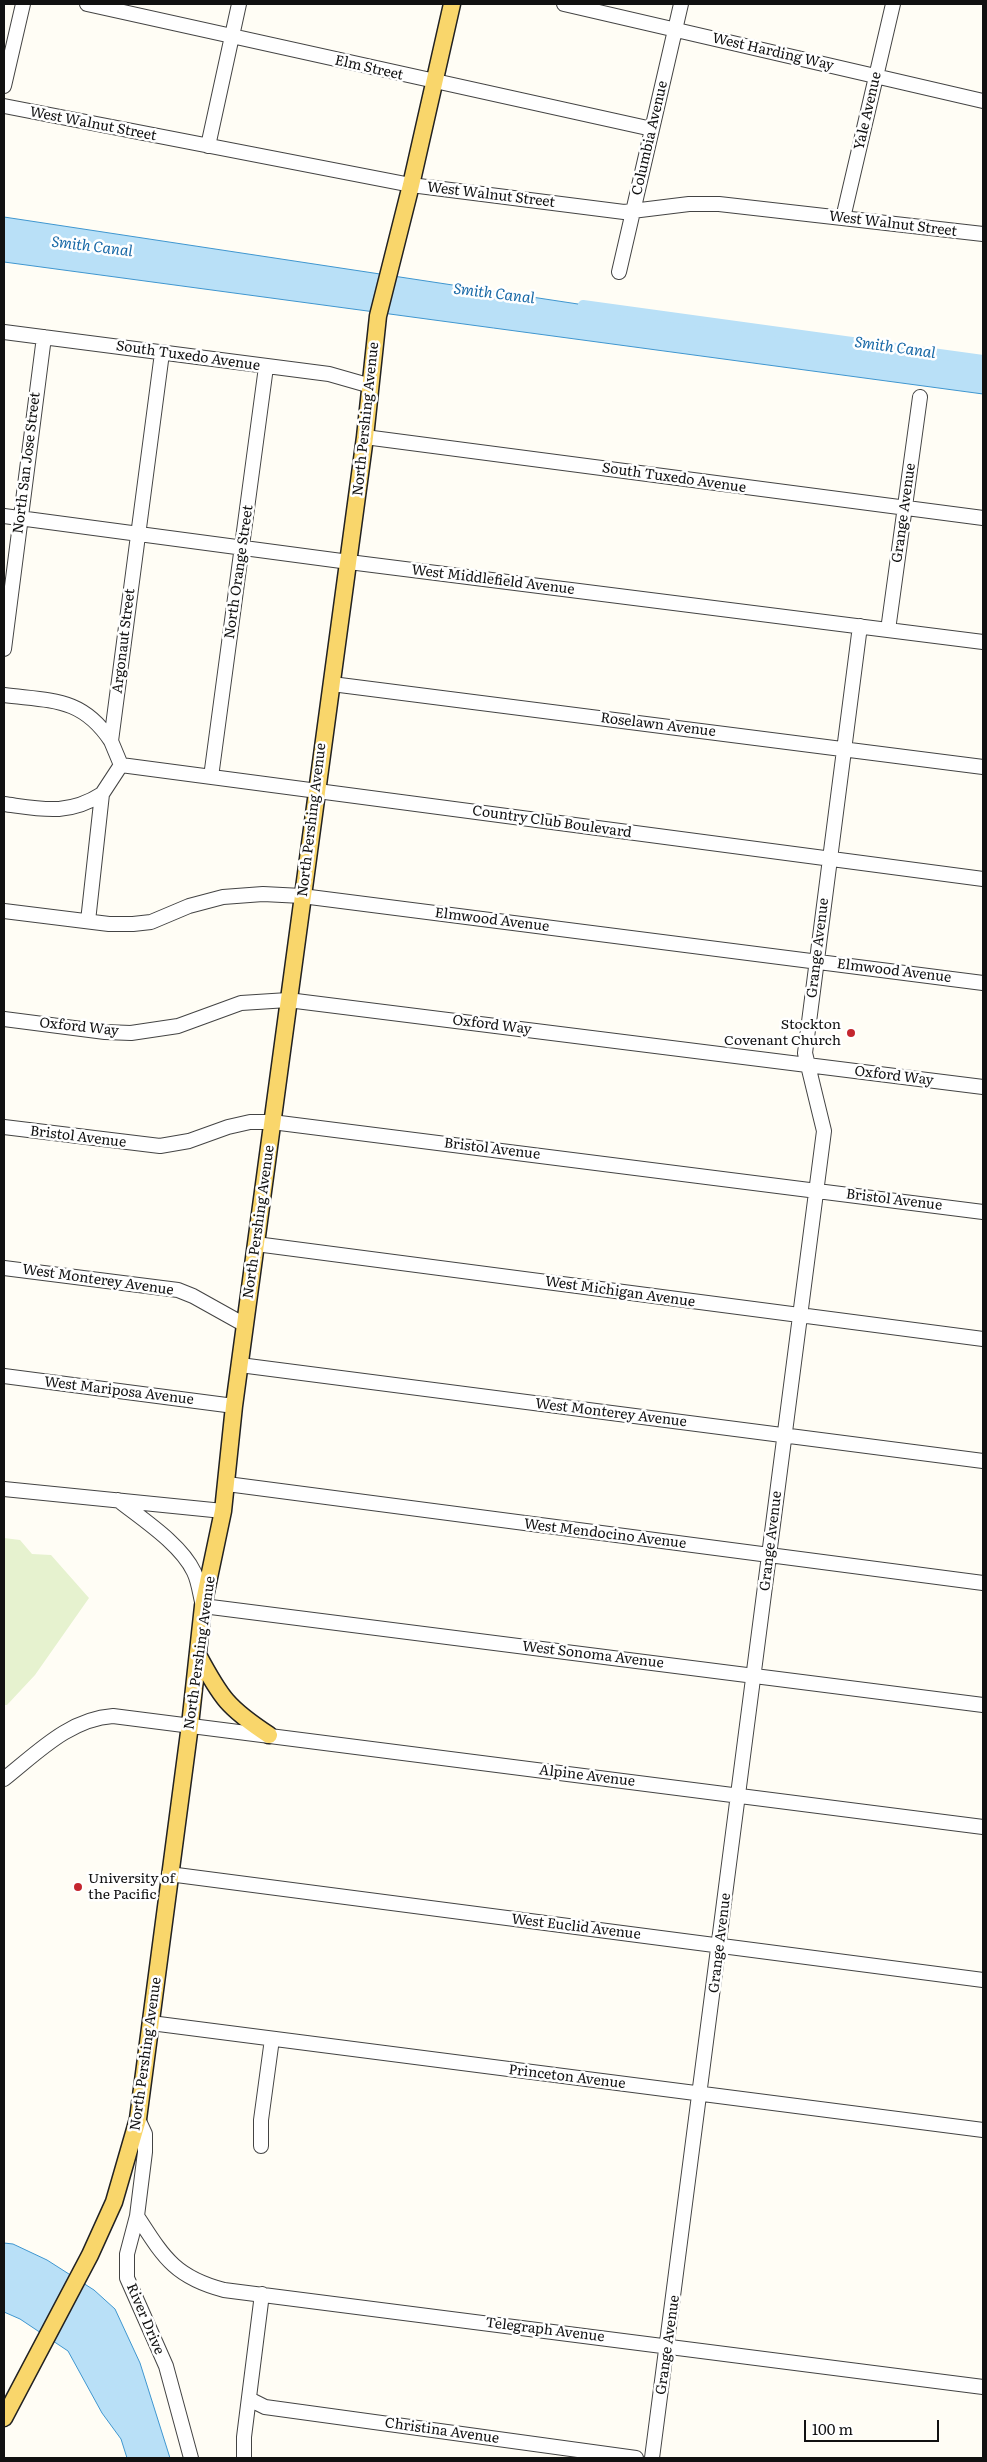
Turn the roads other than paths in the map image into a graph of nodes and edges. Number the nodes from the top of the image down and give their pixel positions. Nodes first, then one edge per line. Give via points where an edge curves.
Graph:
1 (23, 4) edge
2 (87, 4) edge
3 (239, 4) edge
4 (452, 4) edge
5 (564, 4) edge
6 (681, 4) edge
7 (893, 4) edge
8 (675, 29) junction
9 (231, 37) junction
10 (876, 77) junction
11 (433, 82) junction
12 (4, 86) edge
13 (983, 101) edge
14 (4, 106) edge
15 (652, 129) junction
16 (208, 146) junction
17 (411, 186) junction
18 (634, 212) junction
19 (844, 218) junction
20 (983, 234) edge
21 (619, 272) dead end
22 (4, 332) edge
23 (44, 337) junction
24 (162, 353) junction
25 (266, 367) junction
26 (371, 386) junction
27 (920, 397) dead end
28 (365, 437) junction
29 (905, 509) junction
30 (4, 516) edge
31 (20, 518) junction
32 (983, 518) edge
33 (137, 533) junction
34 (242, 546) junction
35 (349, 562) junction
36 (860, 626) junction
37 (888, 630) junction
38 (983, 642) edge
39 (4, 649) edge
40 (332, 684) junction
41 (4, 695) edge
42 (111, 741) junction
43 (844, 749) junction
44 (121, 765) junction
45 (983, 767) edge
46 (211, 777) junction
47 (316, 791) junction
48 (102, 794) junction
49 (4, 804) edge
50 (830, 859) junction
51 (983, 879) edge
52 (302, 896) junction
53 (4, 911) edge
54 (88, 921) junction
55 (817, 962) junction
56 (983, 983) edge
57 (288, 1000) junction
58 (4, 1019) edge
59 (809, 1066) junction
60 (983, 1087) edge
61 (272, 1122) junction
62 (4, 1127) edge
63 (816, 1190) junction
64 (983, 1212) edge
65 (256, 1244) junction
66 (4, 1268) edge
67 (800, 1316) junction
68 (245, 1324) junction
69 (983, 1339) edge
70 (240, 1365) junction
71 (4, 1376) edge
72 (234, 1406) junction
73 (785, 1435) junction
74 (983, 1461) edge
75 (226, 1484) junction
76 (4, 1489) edge
77 (118, 1500) junction
78 (222, 1511) junction
79 (770, 1556) junction
80 (983, 1583) edge
81 (203, 1606) junction
82 (198, 1655) junction
83 (754, 1675) junction
84 (983, 1705) edge
85 (190, 1725) junction
86 (269, 1735) junction
87 (4, 1779) edge
88 (739, 1796) junction
89 (983, 1827) edge
90 (169, 1874) junction
91 (720, 1945) junction
92 (983, 1980) edge
93 (151, 2023) junction
94 (272, 2039) junction
95 (700, 2094) junction
96 (138, 2118) junction
97 (983, 2130) edge
98 (261, 2146) dead end
99 (136, 2216) junction
100 (262, 2294) junction
101 (667, 2346) junction
102 (983, 2387) edge
103 (250, 2399) junction
104 (7, 2411) edge
105 (191, 2458) edge
106 (244, 2458) edge
107 (636, 2458) edge
108 (652, 2458) edge

1 - 12 street
2 - 9 street, Elm Street
3 - 9 street
4 - 11 main road, North Pershing Avenue
5 - 8 street, West Harding Way
6 - 8 street, Columbia Avenue
7 - 10 street, Yale Avenue
8 - 10 street, West Harding Way
8 - 15 street, Columbia Avenue
9 - 11 street, Elm Street
9 - 16 street
10 - 13 street, West Harding Way
10 - 19 street, Yale Avenue
11 - 15 street, Elm Street
11 - 17 main road, North Pershing Avenue
14 - 16 street, West Walnut Street
15 - 18 street, Columbia Avenue
16 - 17 street, West Walnut Street
17 - 18 street, West Walnut Street
17 - 26 main road, North Pershing Avenue via 378,316
18 - 19 street, West Walnut Street via 689,204 719,204
18 - 21 street, Columbia Avenue
19 - 20 street, West Walnut Street
22 - 23 street, South Tuxedo Avenue
23 - 24 street, South Tuxedo Avenue
23 - 31 street, North San Jose Street
24 - 25 street, South Tuxedo Avenue
24 - 33 street, Argonaut Street
25 - 26 street, South Tuxedo Avenue via 329,374
25 - 34 street, North Orange Street
26 - 28 main road, North Pershing Avenue
27 - 29 street, Grange Avenue
28 - 29 street, South Tuxedo Avenue
28 - 35 main road, North Pershing Avenue
29 - 32 street, South Tuxedo Avenue
29 - 37 street, Grange Avenue
30 - 31 street, West Middlefield Avenue
31 - 33 street, West Middlefield Avenue
31 - 39 street, North San Jose Street
33 - 34 street, West Middlefield Avenue
33 - 42 street, Argonaut Street
34 - 35 street, West Middlefield Avenue
34 - 46 street, North Orange Street
35 - 36 street, West Middlefield Avenue
35 - 40 main road, North Pershing Avenue
36 - 37 street, West Middlefield Avenue
36 - 43 street, Grange Avenue
37 - 38 street, West Middlefield Avenue
40 - 43 street, Roselawn Avenue
40 - 47 main road, North Pershing Avenue
41 - 42 street via 59,702 82,710 99,723
42 - 44 street, Argonaut Street
43 - 45 street, Roselawn Avenue
43 - 50 street, Grange Avenue
44 - 46 street, Country Club Boulevard
44 - 48 street
46 - 47 street, Country Club Boulevard
47 - 50 street, Country Club Boulevard
47 - 52 main road, North Pershing Avenue
48 - 49 street via 89,803 53,811
48 - 54 street
50 - 51 street, Country Club Boulevard
50 - 55 street, Grange Avenue
52 - 54 street, Elmwood Avenue via 223,897 189,906 151,922
52 - 55 street, Elmwood Avenue
52 - 57 main road, North Pershing Avenue
53 - 54 street, Elmwood Avenue
55 - 56 street, Elmwood Avenue
55 - 59 street, Grange Avenue via 805,1053
57 - 58 street, Oxford Way via 241,1003 178,1026 131,1033
57 - 59 street, Oxford Way
57 - 61 main road, North Pershing Avenue
59 - 60 street, Oxford Way
59 - 63 street, Grange Avenue via 824,1130
61 - 62 street, Bristol Avenue via 250,1122 189,1142 160,1146
61 - 63 street, Bristol Avenue
61 - 65 main road, North Pershing Avenue
63 - 64 street, Bristol Avenue
63 - 67 street, Grange Avenue
65 - 67 street, West Michigan Avenue
65 - 68 main road, North Pershing Avenue
66 - 68 street, West Monterey Avenue via 178,1290
67 - 69 street, West Michigan Avenue
67 - 73 street, Grange Avenue
68 - 70 main road, North Pershing Avenue
70 - 72 main road, North Pershing Avenue
70 - 73 street, West Monterey Avenue
71 - 72 street, West Mariposa Avenue
72 - 75 main road, North Pershing Avenue
73 - 74 street, West Monterey Avenue
73 - 79 street, Grange Avenue
75 - 78 main road, North Pershing Avenue
75 - 79 street, West Mendocino Avenue
76 - 77 street
77 - 78 street
77 - 81 street via 178,1551 194,1572
78 - 81 main road, North Pershing Avenue
79 - 80 street, West Mendocino Avenue
79 - 83 street, Grange Avenue
81 - 82 main road, North Pershing Avenue
81 - 83 street, West Sonoma Avenue
82 - 85 main road, North Pershing Avenue
82 - 86 main road via 225,1701
83 - 84 street, West Sonoma Avenue
83 - 88 street, Grange Avenue
85 - 86 street, Alpine Avenue
85 - 87 street, Alpine Avenue via 113,1716 94,1718 73,1726
85 - 90 main road, North Pershing Avenue
86 - 88 street, Alpine Avenue
88 - 89 street, Alpine Avenue
88 - 91 street, Grange Avenue
90 - 91 street, West Euclid Avenue
90 - 93 main road, North Pershing Avenue
91 - 92 street, West Euclid Avenue
91 - 95 street, Grange Avenue
93 - 94 street, Princeton Avenue
93 - 96 main road, North Pershing Avenue
94 - 95 street, Princeton Avenue
94 - 98 street
95 - 97 street, Princeton Avenue
95 - 101 street, Grange Avenue
96 - 99 street, River Drive via 145,2134 145,2152
96 - 104 main road, North Pershing Avenue via 118,2191 90,2255
99 - 100 street, Telegraph Avenue via 171,2264 193,2280 224,2290
99 - 105 street, River Drive via 127,2254 127,2278 166,2366
100 - 101 street, Telegraph Avenue
100 - 103 street
101 - 102 street, Telegraph Avenue
101 - 108 street, Grange Avenue
103 - 106 street
103 - 107 street, Christina Avenue via 265,2407

